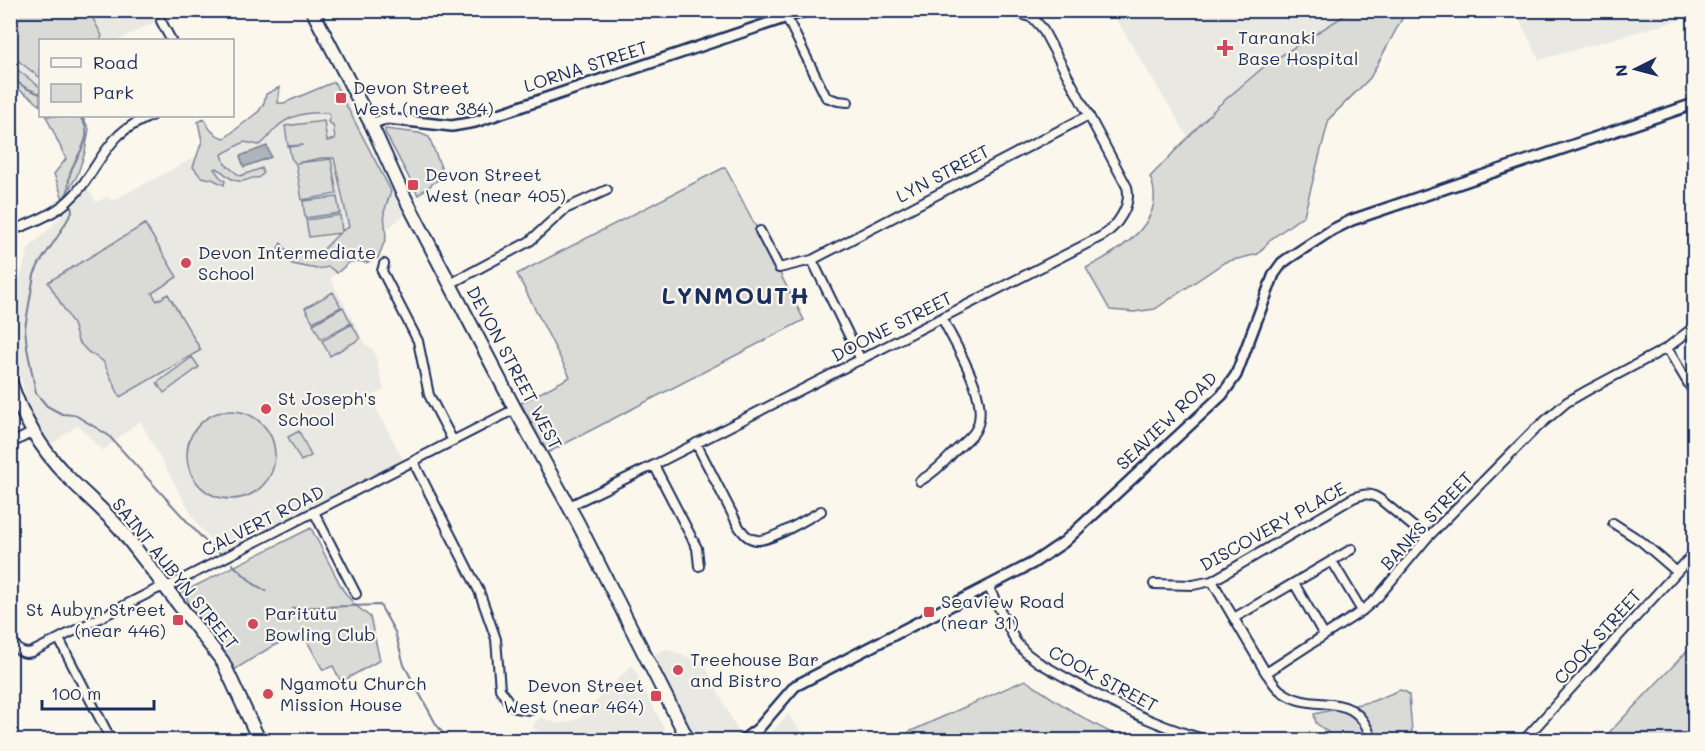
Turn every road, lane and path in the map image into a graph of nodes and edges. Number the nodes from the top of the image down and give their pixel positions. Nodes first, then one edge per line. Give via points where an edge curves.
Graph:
1 (312, 10) edge
2 (808, 10) edge
3 (1009, 10) edge
4 (787, 18) junction
5 (161, 21) dead end
6 (170, 39) edge
7 (848, 102) dead end
8 (1695, 104) edge
9 (1089, 115) junction
10 (149, 117) edge
11 (371, 124) junction
12 (607, 190) dead end
13 (10, 231) edge
14 (760, 231) dead end
15 (812, 260) junction
16 (384, 264) dead end
17 (450, 284) junction
18 (942, 318) junction
19 (1695, 327) edge
20 (1667, 348) junction
21 (861, 360) junction
22 (10, 380) edge
23 (1695, 393) edge
24 (515, 409) junction
25 (33, 432) junction
26 (453, 441) junction
27 (696, 443) junction
28 (10, 444) edge
29 (413, 461) junction
30 (654, 465) junction
31 (920, 481) dead end
32 (569, 506) junction
33 (821, 511) dead end
34 (314, 512) junction
35 (1613, 523) dead end
36 (1427, 538) junction
37 (1352, 549) dead end
38 (1695, 553) edge
39 (1332, 561) junction
40 (699, 566) dead end
41 (1677, 572) junction
42 (1212, 581) junction
43 (1294, 583) junction
44 (1154, 584) dead end
45 (165, 586) junction
46 (988, 586) junction
47 (356, 594) dead end
48 (1362, 611) junction
49 (1234, 618) junction
50 (1324, 635) junction
51 (10, 637) edge
52 (58, 639) junction
53 (1266, 673) junction
54 (531, 710) dead end
55 (111, 741) edge
56 (259, 741) edge
57 (688, 741) edge
58 (743, 741) edge
59 (1207, 741) edge
60 (1372, 741) edge
61 (1524, 741) edge

1 - 11 main road, DEVON STREET WEST
2 - 4 street, LORNA STREET
3 - 9 street via 1038,23
4 - 7 street via 826,97
4 - 11 street, LORNA STREET via 475,122 452,126 388,119
5 - 6 street
8 - 46 street, SEAVIEW ROAD via 1352,220 1289,258 1270,280 1240,366 1222,395 1064,542
9 - 15 street, LYN STREET
9 - 18 street, DOONE STREET via 1128,192 1117,222 1102,236
10 - 13 street via 118,135 68,202
11 - 17 main road, DEVON STREET WEST
12 - 17 street via 565,209 530,241
14 - 15 street, LYN STREET via 779,268
15 - 21 street
16 - 26 street via 382,271 417,341 429,395
17 - 24 main road, DEVON STREET WEST
18 - 21 street, DOONE STREET
18 - 31 street via 974,384 980,416 975,431 934,473
19 - 20 street, BANKS STREET
20 - 23 street
20 - 36 street, BANKS STREET via 1588,390 1550,416
21 - 27 street, DOONE STREET
22 - 25 main road, SAINT AUBYN STREET
24 - 26 street, CALVERT ROAD
24 - 32 main road, DEVON STREET WEST
25 - 28 street
25 - 45 main road, SAINT AUBYN STREET via 58,467 114,522
26 - 29 street, CALVERT ROAD
27 - 30 street, DOONE STREET
27 - 33 street via 739,527 750,538 768,538
29 - 34 street, CALVERT ROAD
29 - 54 street via 479,591 496,639 500,689 516,708
30 - 32 street, DOONE STREET
30 - 40 street via 697,548
32 - 57 main road, DEVON STREET WEST
34 - 45 street, CALVERT ROAD
34 - 47 street
35 - 41 street
36 - 42 street, DISCOVERY PLACE via 1367,493
36 - 48 street, BANKS STREET
37 - 39 street
38 - 41 street, COOK STREET
39 - 43 street
39 - 48 street
41 - 61 street, COOK STREET
42 - 44 street, DISCOVERY PLACE via 1193,585
42 - 49 street
43 - 49 street
43 - 50 street
45 - 52 street, CALVERT ROAD
45 - 56 main road, SAINT AUBYN STREET via 223,662
46 - 58 street, SEAVIEW ROAD via 795,686
46 - 59 street, COOK STREET via 1016,642 1038,662 1136,715
48 - 50 street, BANKS STREET
49 - 53 street
50 - 53 street, BANKS STREET
51 - 52 street, CALVERT ROAD via 24,653
52 - 55 street
53 - 60 street via 1290,697 1354,711 1368,727

